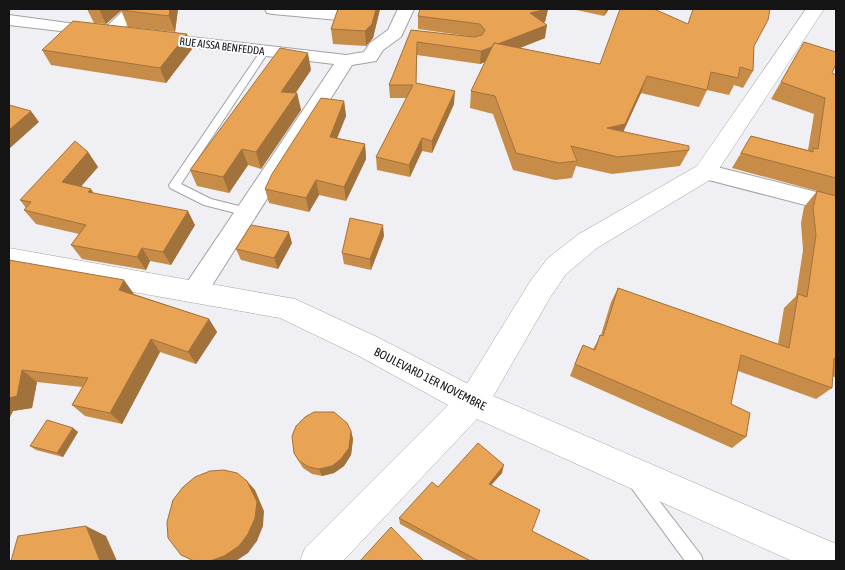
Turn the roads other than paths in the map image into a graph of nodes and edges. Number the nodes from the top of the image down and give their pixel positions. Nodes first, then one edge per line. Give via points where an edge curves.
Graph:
1 (134, 9) edge
2 (273, 9) edge
3 (406, 9) edge
4 (815, 9) edge
5 (338, 15) edge
6 (9, 20) edge
7 (111, 32) junction
8 (395, 33) junction
9 (415, 36) edge
10 (265, 51) junction
11 (346, 60) junction
12 (705, 172) junction
13 (836, 205) edge
14 (247, 212) junction
15 (9, 259) edge
16 (195, 292) junction
17 (473, 402) junction
18 (629, 472) junction
19 (318, 561) edge
20 (695, 561) edge
21 (833, 561) edge

1 - 7 street
2 - 5 street
3 - 8 street
4 - 12 main road via 798,51
6 - 7 street, RUE AISSA BENFEDDA
7 - 10 street, RUE AISSA BENFEDDA
8 - 9 street
8 - 11 street, RUE AISSA BENFEDDA via 376,47 370,57
10 - 11 street, RUE AISSA BENFEDDA
10 - 14 lane via 174,185 208,202
11 - 14 street
12 - 13 street
12 - 17 main road via 588,241 557,266
14 - 16 street
15 - 16 main road, BOULEVARD 1ER NOVEMBRE
16 - 17 main road, BOULEVARD 1ER NOVEMBRE via 285,307
17 - 18 main road, BOULEVARD 1ER NOVEMBRE
17 - 19 main road
18 - 20 lane
18 - 21 main road, BOULEVARD 1ER NOVEMBRE

